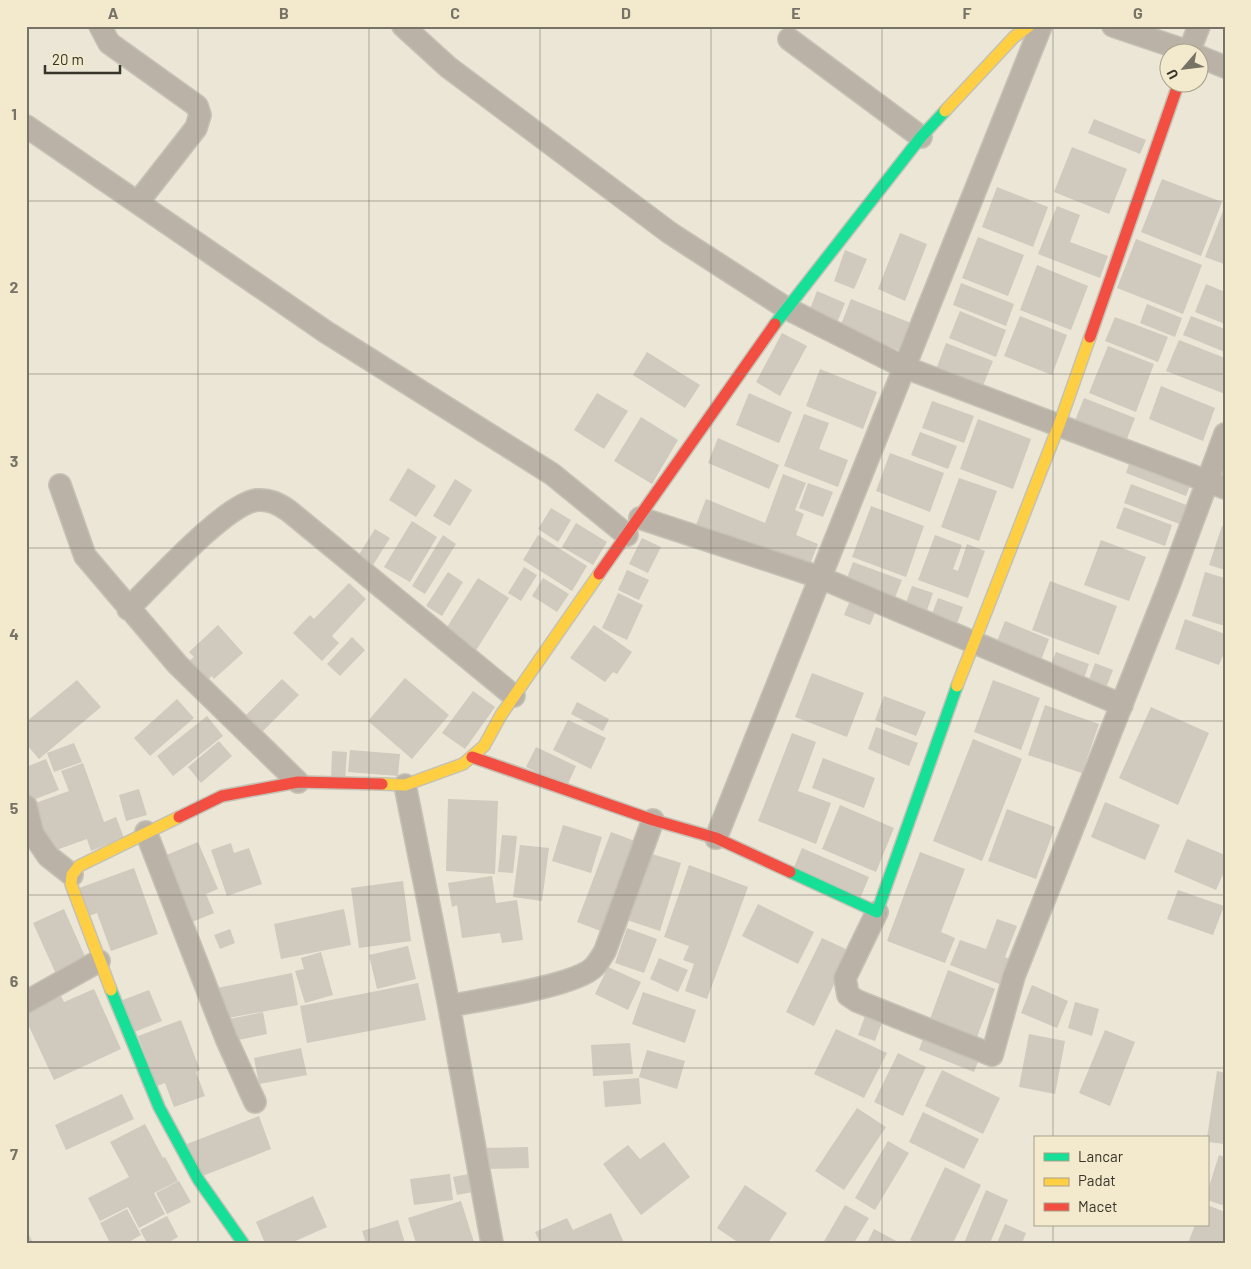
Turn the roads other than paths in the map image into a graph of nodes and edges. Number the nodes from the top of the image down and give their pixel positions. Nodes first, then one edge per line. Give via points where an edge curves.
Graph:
1 (100, 26) edge
2 (403, 26) edge
3 (1041, 26) edge
4 (1113, 26) edge
5 (1198, 26) edge
6 (1017, 30) edge
7 (790, 39) dead end
8 (1160, 42) edge
9 (1193, 42) edge
10 (1208, 60) edge
11 (1225, 67) edge
12 (1176, 92) edge
13 (26, 126) edge
14 (921, 137) junction
15 (138, 202) junction
16 (786, 308) junction
17 (904, 367) junction
18 (1059, 425) junction
19 (1225, 434) edge
20 (1216, 484) edge
21 (60, 485) dead end
22 (640, 518) junction
23 (627, 535) junction
24 (819, 576) junction
25 (128, 609) junction
26 (973, 642) junction
27 (514, 696) junction
28 (1122, 706) junction
29 (472, 757) junction
30 (298, 782) junction
31 (405, 785) junction
32 (26, 806) edge
33 (653, 820) junction
34 (30, 832) edge
35 (146, 832) junction
36 (716, 838) junction
37 (72, 875) junction
38 (877, 912) junction
39 (99, 961) junction
40 (26, 1002) edge
41 (449, 1006) junction
42 (255, 1102) dead end
43 (243, 1243) edge
44 (492, 1243) edge

1 - 15 street via 109,43 197,106 200,115 196,128
2 - 16 street via 448,67 670,233
3 - 17 street
4 - 8 street
5 - 9 street
6 - 14 street
7 - 14 street
10 - 11 street
12 - 18 street
13 - 15 street
14 - 16 street
15 - 23 street via 326,332 552,474
16 - 17 street
16 - 22 street
17 - 18 street
17 - 24 street
18 - 20 street
18 - 26 street
19 - 20 street
20 - 28 street
21 - 25 street via 86,556
22 - 23 street
22 - 24 street
23 - 27 street
24 - 26 street
24 - 36 street
25 - 27 street via 179,557 229,514 243,504 257,500 273,501
25 - 30 street via 176,664
26 - 28 street
26 - 38 street
27 - 29 street via 484,746
28 - 38 street via 1014,976 992,1055 857,1001 848,994 845,978
29 - 31 street via 464,764
29 - 33 street
30 - 31 street
30 - 35 street via 222,796
31 - 41 street
32 - 34 street
33 - 36 street
33 - 41 street via 605,951 594,967 560,983
34 - 37 street via 48,856
35 - 37 street via 79,866
35 - 42 street via 226,1038
36 - 38 street
37 - 39 street via 71,884
39 - 40 street
39 - 43 street via 159,1108 198,1179
41 - 44 street

